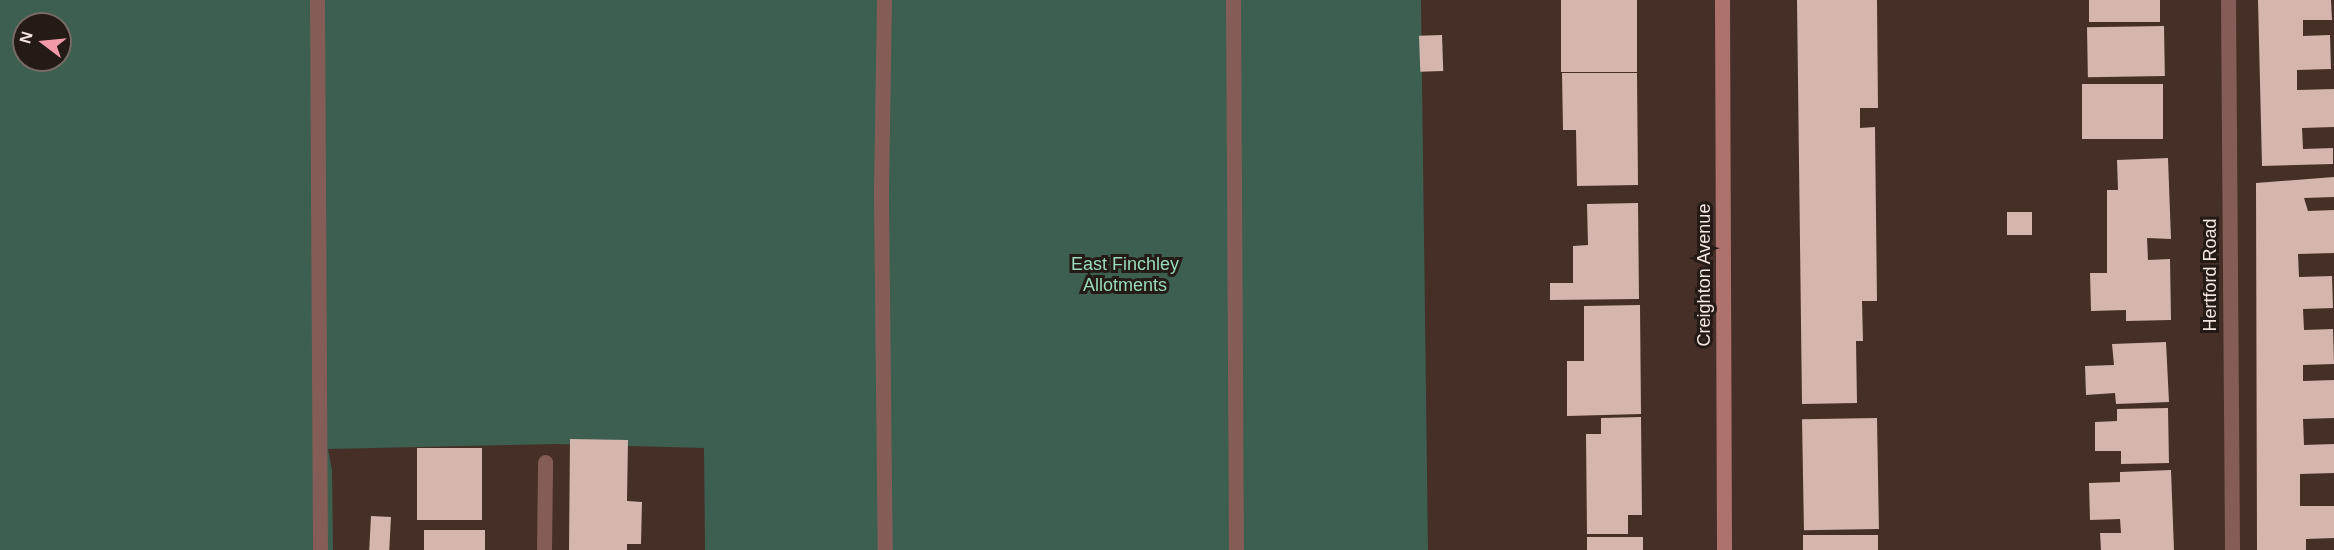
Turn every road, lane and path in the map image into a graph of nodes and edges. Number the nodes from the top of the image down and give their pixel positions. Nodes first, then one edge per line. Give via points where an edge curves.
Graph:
1 (317, 0) edge
2 (884, 0) edge
3 (1233, 0) edge
4 (1722, 0) edge
5 (2228, 0) edge
6 (544, 462) dead end
7 (320, 550) edge
8 (543, 550) edge
9 (885, 550) edge
10 (1236, 550) edge
11 (1724, 550) edge
12 (2232, 550) edge

1 - 7 street
2 - 9 street via 881,241
3 - 10 street
4 - 11 street, Creighton Avenue
5 - 12 street, Hertford Road
6 - 8 street

